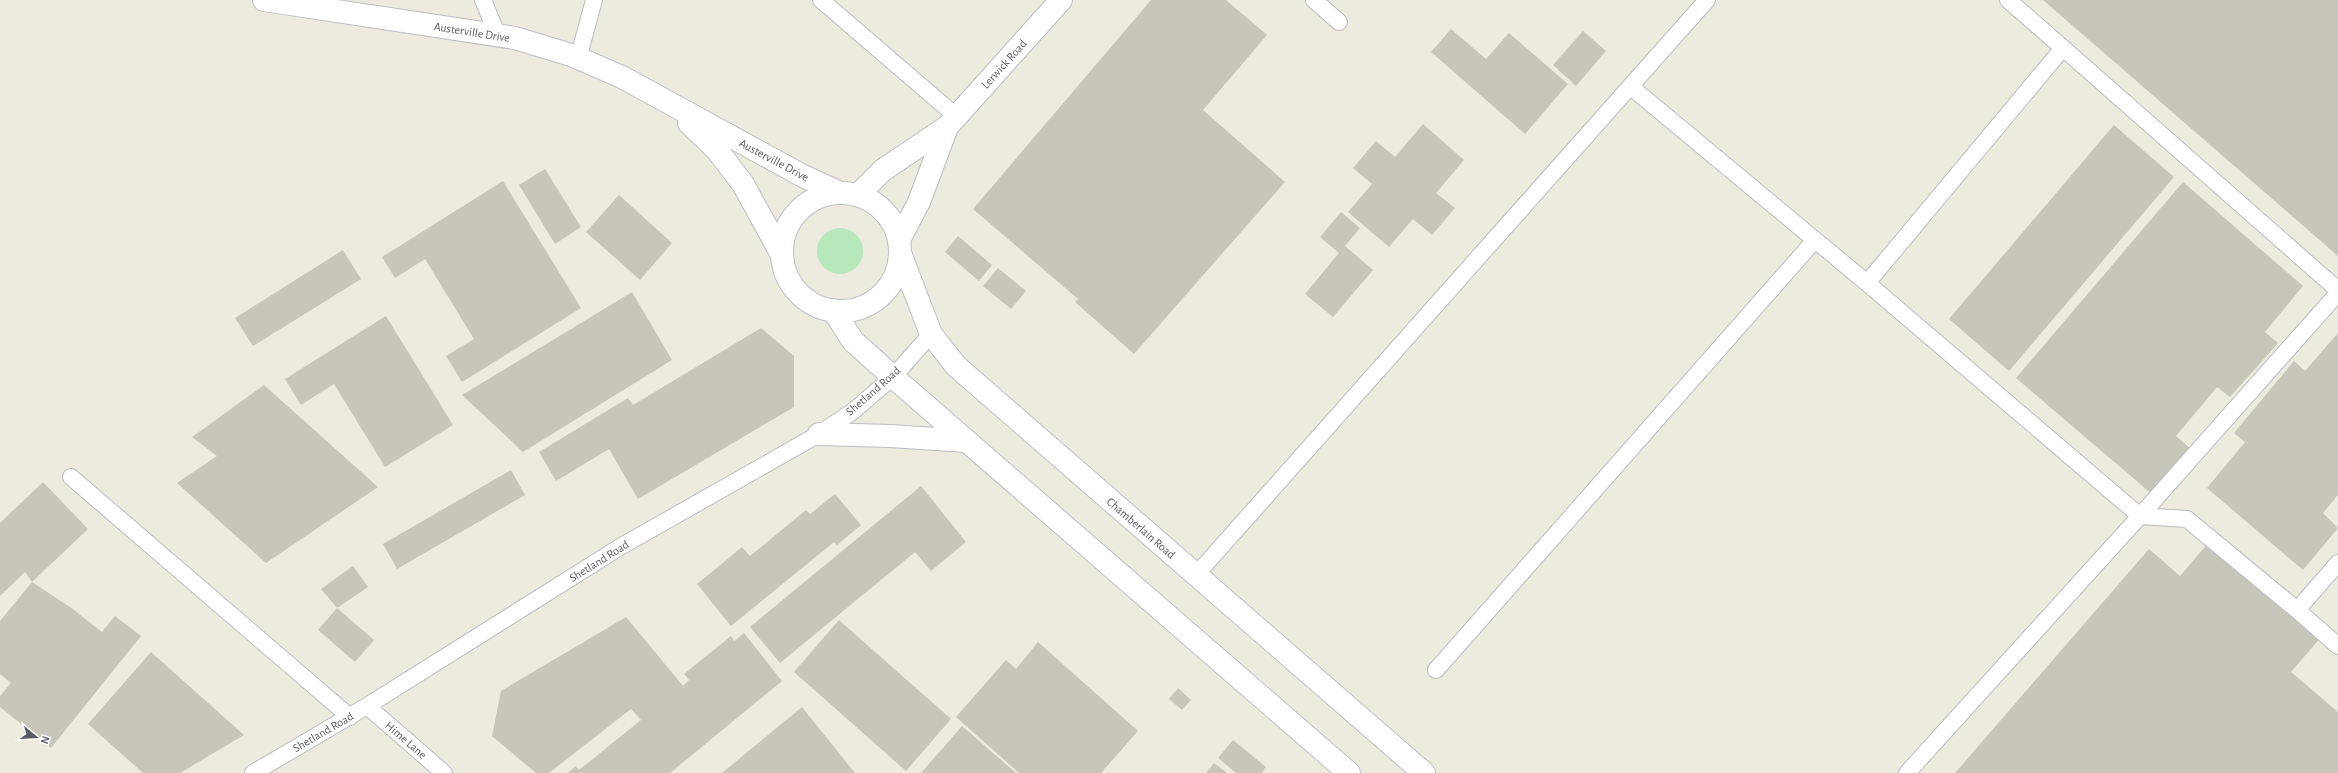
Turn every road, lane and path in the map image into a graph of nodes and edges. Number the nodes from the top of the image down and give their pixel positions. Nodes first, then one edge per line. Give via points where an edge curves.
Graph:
1 (264, 0) edge
2 (483, 0) edge
3 (594, 0) edge
4 (820, 0) edge
5 (1061, 0) edge
6 (1314, 0) edge
7 (1707, 0) edge
8 (2008, 0) edge
9 (1339, 22) dead end
10 (498, 36) junction
11 (2063, 48) junction
12 (578, 59) junction
13 (1631, 87) junction
14 (668, 103) junction
15 (952, 122) junction
16 (849, 194) junction
17 (1815, 240) junction
18 (900, 246) junction
19 (782, 254) junction
20 (1867, 283) junction
21 (2338, 290) edge
22 (2338, 293) edge
23 (833, 310) junction
24 (931, 334) junction
25 (892, 377) junction
26 (819, 434) junction
27 (968, 441) junction
28 (71, 477) dead end
29 (2140, 516) junction
30 (2338, 563) edge
31 (1196, 575) junction
32 (2297, 610) junction
33 (2338, 646) edge
34 (1436, 670) dead end
35 (367, 706) junction
36 (350, 717) junction
37 (253, 773) edge
38 (444, 773) edge
39 (1349, 773) edge
40 (1424, 773) edge
41 (1907, 773) edge

1 - 10 street, Austerville Drive
2 - 10 lane
3 - 12 lane
4 - 15 lane
5 - 15 street, Lerwick Road
6 - 9 lane
7 - 13 lane
8 - 11 lane
10 - 12 street, Austerville Drive via 515,38
11 - 20 lane
11 - 21 lane
12 - 14 street, Austerville Drive via 622,78
13 - 17 lane
13 - 31 lane
14 - 16 street, Austerville Drive via 802,176
14 - 19 street, Austerville Drive via 718,150 743,184
15 - 16 street, Lerwick Road
15 - 18 street, Lerwick Road
16 - 18 street via 872,201 885,212 894,225
16 - 19 street via 821,196 805,205 792,219 785,236
17 - 20 lane
17 - 34 lane
18 - 23 street via 896,272 887,290 872,302 854,310
18 - 24 street, Chamberlain Road
19 - 23 street via 787,275 798,292 814,305
20 - 29 lane
22 - 29 lane
23 - 25 street via 853,340
24 - 25 lane, Shetland Road
24 - 31 street, Chamberlain Road via 956,366 978,387
25 - 26 lane, Shetland Road via 852,412
25 - 27 street
26 - 27 street
26 - 35 lane, Shetland Road via 620,547
27 - 39 street
28 - 36 lane
29 - 32 lane via 2187,519
29 - 41 lane
30 - 32 lane
31 - 40 street, Chamberlain Road
32 - 33 lane
35 - 36 lane, Shetland Road
35 - 38 lane, Hime Lane
36 - 37 lane, Shetland Road

